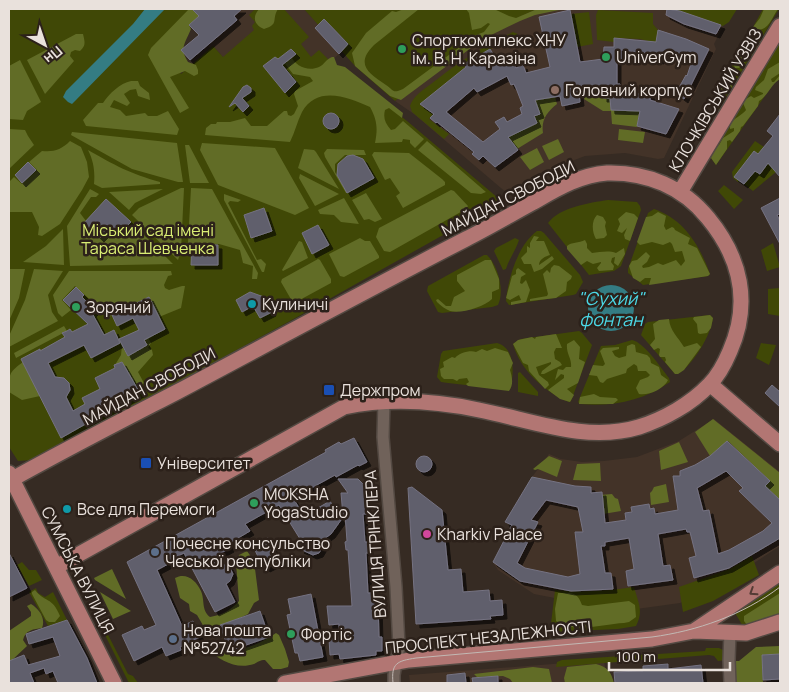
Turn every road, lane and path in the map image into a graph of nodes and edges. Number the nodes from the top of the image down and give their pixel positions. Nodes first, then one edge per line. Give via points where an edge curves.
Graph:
1 (779, 30) edge
2 (680, 192) junction
3 (710, 384) junction
4 (384, 401) junction
5 (780, 444) edge
6 (10, 478) edge
7 (56, 567) junction
8 (780, 573) edge
9 (724, 610) junction
10 (780, 622) edge
11 (694, 631) junction
12 (730, 632) junction
13 (396, 663) junction
14 (114, 683) edge
15 (285, 683) edge
16 (394, 683) edge
17 (730, 683) edge

1 - 2 main road, КЛОЧКІВСЬКИЙ УЗВІЗ
2 - 3 main road, МАЙДАН СВОБОДИ via 698,206 725,240 740,283 739,326 727,358
2 - 6 main road, МАЙДАН СВОБОДИ via 654,180 621,174 604,173 567,184
3 - 4 main road, МАЙДАН СВОБОДИ via 684,405 656,420 623,431 604,432 584,433 456,406
3 - 5 main road
4 - 7 main road, МАЙДАН СВОБОДИ via 344,407
4 - 13 street, ВУЛИЦЯ ТРІНКЛЕРА via 383,437 399,646
6 - 7 main road, СУМСЬКА ВУЛИЦЯ
7 - 14 main road, СУМСЬКА ВУЛИЦЯ
8 -> 9 main road, ПРОСПЕКТ НЕЗАЛЕЖНОСТІ
9 - 11 main road, ПРОСПЕКТ НЕЗАЛЕЖНОСТІ
9 - 12 main road
10 - 12 main road, ПРОСПЕКТ НЕЗАЛЕЖНОСТІ via 746,632
11 - 12 main road, ПРОСПЕКТ НЕЗАЛЕЖНОСТІ
11 - 13 main road, ПРОСПЕКТ НЕЗАЛЕЖНОСТІ via 652,639
12 - 17 street
13 - 15 main road, ПРОСПЕКТ НЕЗАЛЕЖНОСТІ
13 - 16 street, ВУЛИЦЯ ТРІНКЛЕРА

